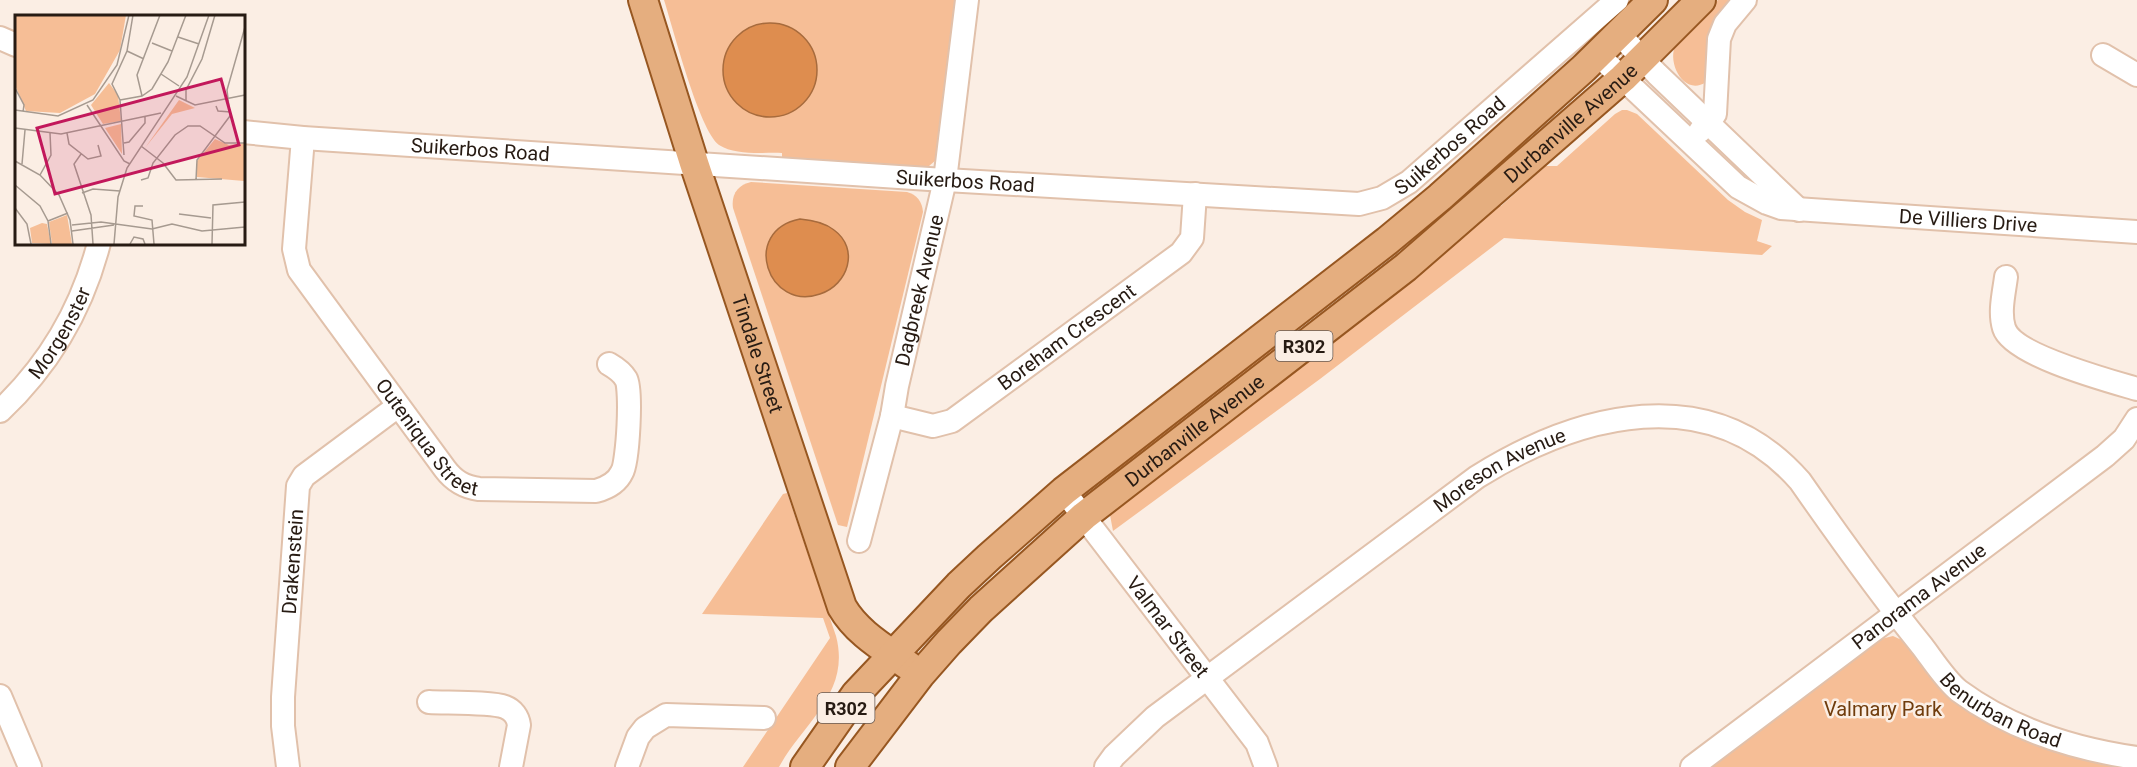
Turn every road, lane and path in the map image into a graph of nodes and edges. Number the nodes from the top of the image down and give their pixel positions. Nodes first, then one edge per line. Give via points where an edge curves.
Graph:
1 (643, 0) edge
2 (967, 0) edge
3 (1617, 0) edge
4 (1653, 0) edge
5 (1701, 0) edge
6 (1745, 0) edge
7 (1618, 34) junction
8 (0, 38) edge
9 (15, 45) edge
10 (1598, 55) junction
11 (2103, 55) dead end
12 (1633, 69) junction
13 (2137, 75) edge
14 (1708, 122) junction
15 (244, 132) edge
16 (303, 138) junction
17 (1689, 142) junction
18 (694, 163) junction
19 (945, 180) junction
20 (1195, 194) junction
21 (1799, 210) junction
22 (2137, 232) edge
23 (99, 244) edge
24 (2006, 277) dead end
25 (609, 364) dead end
26 (2137, 389) edge
27 (398, 406) junction
28 (0, 411) edge
29 (892, 416) junction
30 (2137, 419) edge
31 (1064, 491) junction
32 (1084, 516) junction
33 (859, 541) dead end
34 (1895, 613) junction
35 (893, 655) junction
36 (920, 675) junction
37 (1209, 678) junction
38 (0, 696) edge
39 (429, 702) dead end
40 (764, 718) dead end
41 (2137, 758) edge
42 (30, 767) edge
43 (288, 767) edge
44 (511, 767) edge
45 (627, 767) edge
46 (805, 767) edge
47 (850, 767) edge
48 (1106, 767) edge
49 (1266, 767) edge
50 (1692, 767) edge

1 - 18 main road, Tindale Street
2 - 19 street, Dagbreek Avenue
3 - 20 street, Suikerbos Road via 1437,159 1382,198 1347,204
4 - 7 main road, Durbanville Avenue / R302
5 - 12 main road, Durbanville Avenue / R302
6 - 14 street via 1725,24 1719,39 1715,114
7 - 10 main road, Durbanville Avenue / R302
7 - 12 street, De Villiers Drive
8 - 9 street
10 - 12 street, De Villiers Drive
10 - 31 main road, Durbanville Avenue / R302 via 1405,226
11 - 13 street
12 - 14 street, De Villiers Drive
12 - 17 street, De Villiers Drive
12 - 32 main road, Durbanville Avenue / R302 via 1406,267
14 - 17 street
14 - 21 street, De Villiers Drive
15 - 16 street, Suikerbos Road
16 - 18 street, Suikerbos Road
16 - 27 street, Outeniqua Street via 296,263
17 - 21 street, De Villiers Drive via 1750,195 1781,208
18 - 19 street, Suikerbos Road
18 - 35 main road, Tindale Street via 842,607 855,625
19 - 20 street, Suikerbos Road
19 - 29 street, Dagbreek Avenue
20 - 29 street, Boreham Crescent via 1193,232 1186,249 952,421 927,425
21 - 22 street, De Villiers Drive
23 - 28 street, Morgenster via 85,287 63,334 34,376
24 - 26 street via 2002,312 2008,335 2024,348 2068,368
25 - 27 street, Outeniqua Street via 622,372 628,384 627,455 618,478 596,491 479,489 464,485 450,476
27 - 43 street, Drakenstein via 304,476 298,486 283,698
29 - 33 street, Dagbreek Avenue
30 - 34 street, Panorama Avenue via 2124,439 2105,456
31 - 32 street, Valmar Street
31 - 35 main road, Durbanville Avenue / R302 via 959,585
32 - 36 main road, Durbanville Avenue / R302 via 981,609
32 - 37 street, Valmar Street
34 - 37 street, Moreson Avenue via 1800,481 1763,446 1703,420 1665,416 1619,420 1529,447 1477,477
34 - 41 street, Benurban Road via 1957,690 1991,712 2064,743
34 - 50 street, Panorama Avenue
35 - 36 main road, Tindale Street
35 - 46 main road, Durbanville Avenue / R302 via 855,694
36 - 47 main road, Durbanville Avenue / R302
37 - 48 street, Moreson Avenue via 1155,717
37 - 49 street, Valmar Street via 1257,743
38 - 42 street
39 - 44 street via 499,705 511,710 519,725
40 - 45 street via 666,714 638,737

